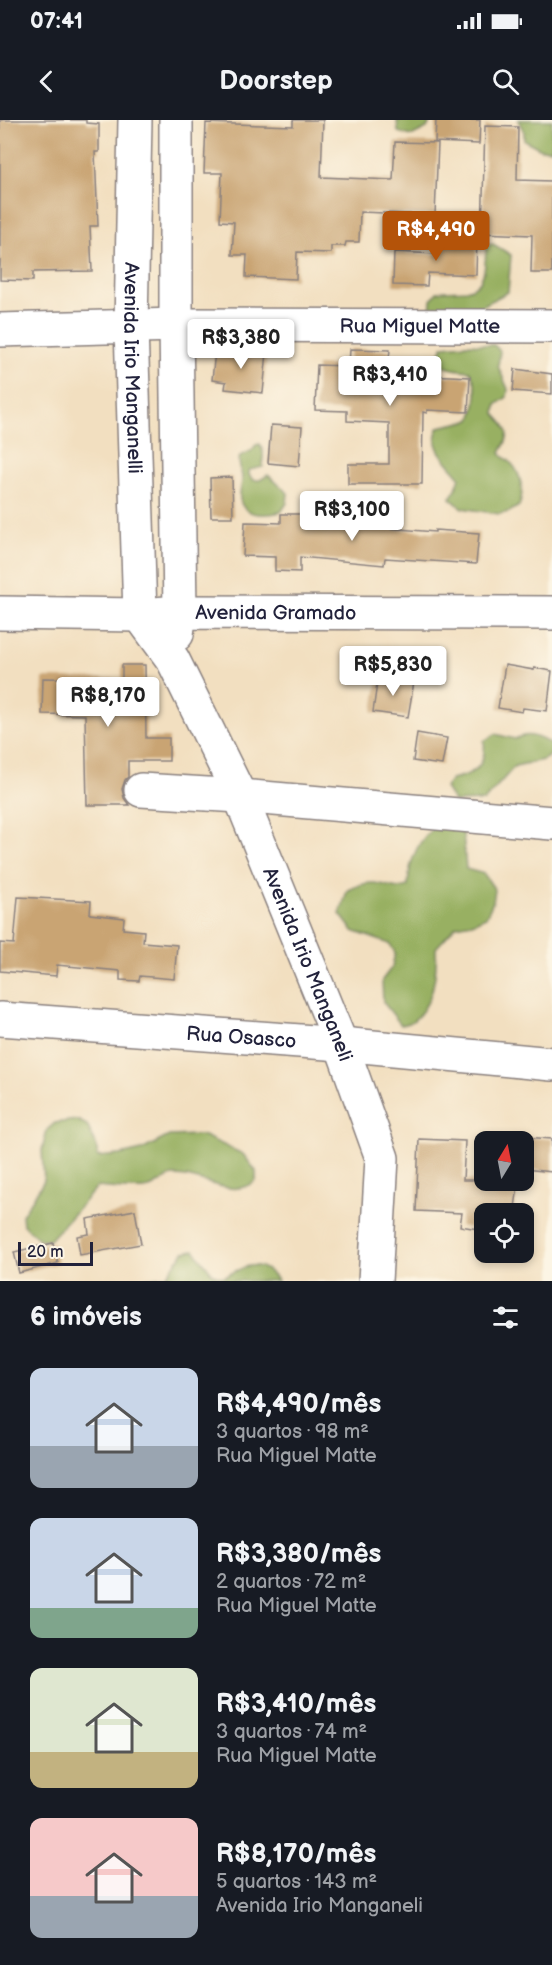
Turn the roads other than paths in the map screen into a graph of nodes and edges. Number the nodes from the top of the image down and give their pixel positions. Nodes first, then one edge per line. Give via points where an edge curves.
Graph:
1 (135, 120) edge
2 (176, 120) edge
3 (176, 325) junction
4 (552, 326) edge
5 (131, 327) junction
6 (0, 330) edge
7 (180, 612) junction
8 (0, 613) edge
9 (552, 613) edge
10 (140, 615) junction
11 (173, 660) junction
12 (141, 790) dead end
13 (240, 796) junction
14 (552, 824) edge
15 (0, 1019) edge
16 (340, 1044) junction
17 (552, 1064) edge
18 (375, 1281) edge

1 - 5 street, Avenida Irio Manganelli
2 - 3 street
3 - 4 street, Rua Miguel Matte
3 - 5 street, Rua Miguel Matte
3 - 7 street
5 - 6 street, Rua Miguel Matte
5 - 10 street, Avenida Irio Manganelli
7 - 9 street, Avenida Gramado
7 - 10 street, Avenida Gramado
7 - 11 street
8 - 10 street, Avenida Gramado
10 - 11 street, Avenida Irio Manganeli
11 - 13 street, Avenida Irio Manganeli
12 - 13 street
13 - 14 street
13 - 16 street, Avenida Irio Manganeli
15 - 16 street, Rua Osasco
16 - 17 street, Rua Osasco
16 - 18 street, Avenida Irio Manganeli via 382,1158

